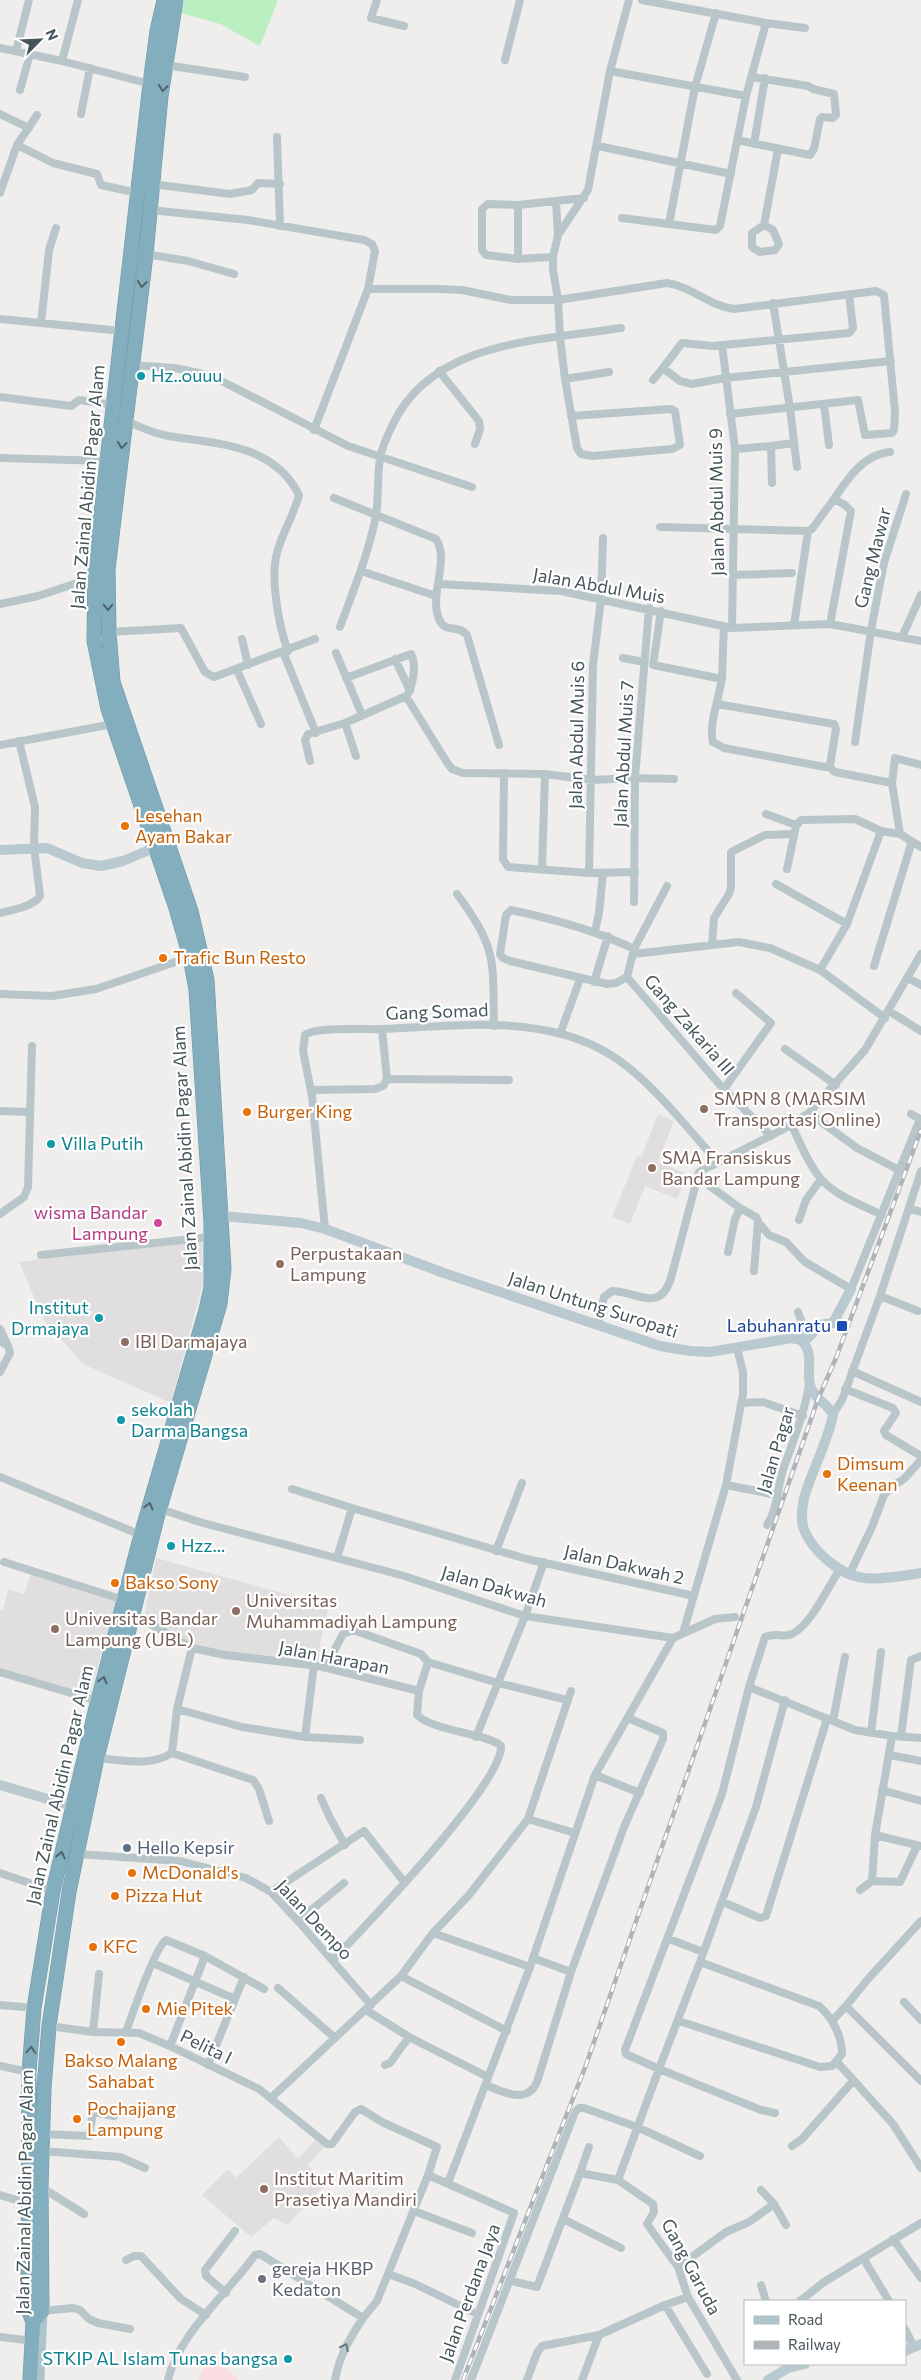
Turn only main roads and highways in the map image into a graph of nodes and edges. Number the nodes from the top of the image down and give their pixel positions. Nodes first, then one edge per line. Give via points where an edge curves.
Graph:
1 (170, 1) edge
2 (141, 236) junction
3 (139, 253) junction
4 (156, 847) junction
5 (0, 850) edge
6 (204, 1026) junction
7 (212, 1164) junction
8 (222, 1216) junction
9 (851, 1289) road end
10 (802, 1341) junction
11 (184, 1406) junction
12 (921, 1574) edge
13 (0, 1785) edge
14 (72, 1806) junction
15 (32, 2323) junction
16 (788, 2366) edge
17 (25, 2380) edge
18 (30, 2380) edge
19 (39, 2380) edge
20 (768, 2380) edge

1 -> 2 highway, Jalan Zainal Abidin Pagar Alam via 150,210
1 - 2 highway, Jalan Zainal Abidin Pagar Alam via 157,31 150,84 138,193
2 - 3 highway, Jalan Zainal Abidin Pagar Alam
3 - 4 highway, Jalan Zainal Abidin Pagar Alam via 122,331 113,405 95,578 94,641 102,688
3 -> 6 highway, Jalan Zainal Abidin Pagar Alam via 131,365 108,569 108,632 113,682 200,941 207,980
4 - 5 main road via 118,863 101,866 47,848
4 - 6 highway, Jalan Zainal Abidin Pagar Alam via 190,957
6 - 7 highway, Jalan Zainal Abidin Pagar Alam
7 - 8 highway, Jalan Zainal Abidin Pagar Alam
7 - 11 highway, Jalan Zainal Abidin Pagar Alam via 211,1287
8 - 10 main road, Jalan Untung Suropati via 301,1223 325,1229 660,1346 710,1352 792,1338
8 - 11 highway, Jalan Zainal Abidin Pagar Alam via 222,1290
9 - 10 main road via 833,1323 820,1324
10 - 12 main road via 811,1356 810,1383 815,1396 833,1414 804,1498 802,1518 805,1532 813,1546 845,1571 870,1578
14 -> 11 highway, Jalan Zainal Abidin Pagar Alam via 141,1535
11 - 15 highway, Jalan Zainal Abidin Pagar Alam via 97,1758 62,1931 49,2026
13 - 14 main road
15 -> 14 highway, Jalan Zainal Abidin Pagar Alam via 27,2203 29,2072 34,2008 53,1891
15 - 17 main road, Jalan Zainal Abidin Pagar Alam
15 - 18 highway
15 - 19 main road, Jalan Zainal Abidin Pagar Alam
16 - 20 main road

